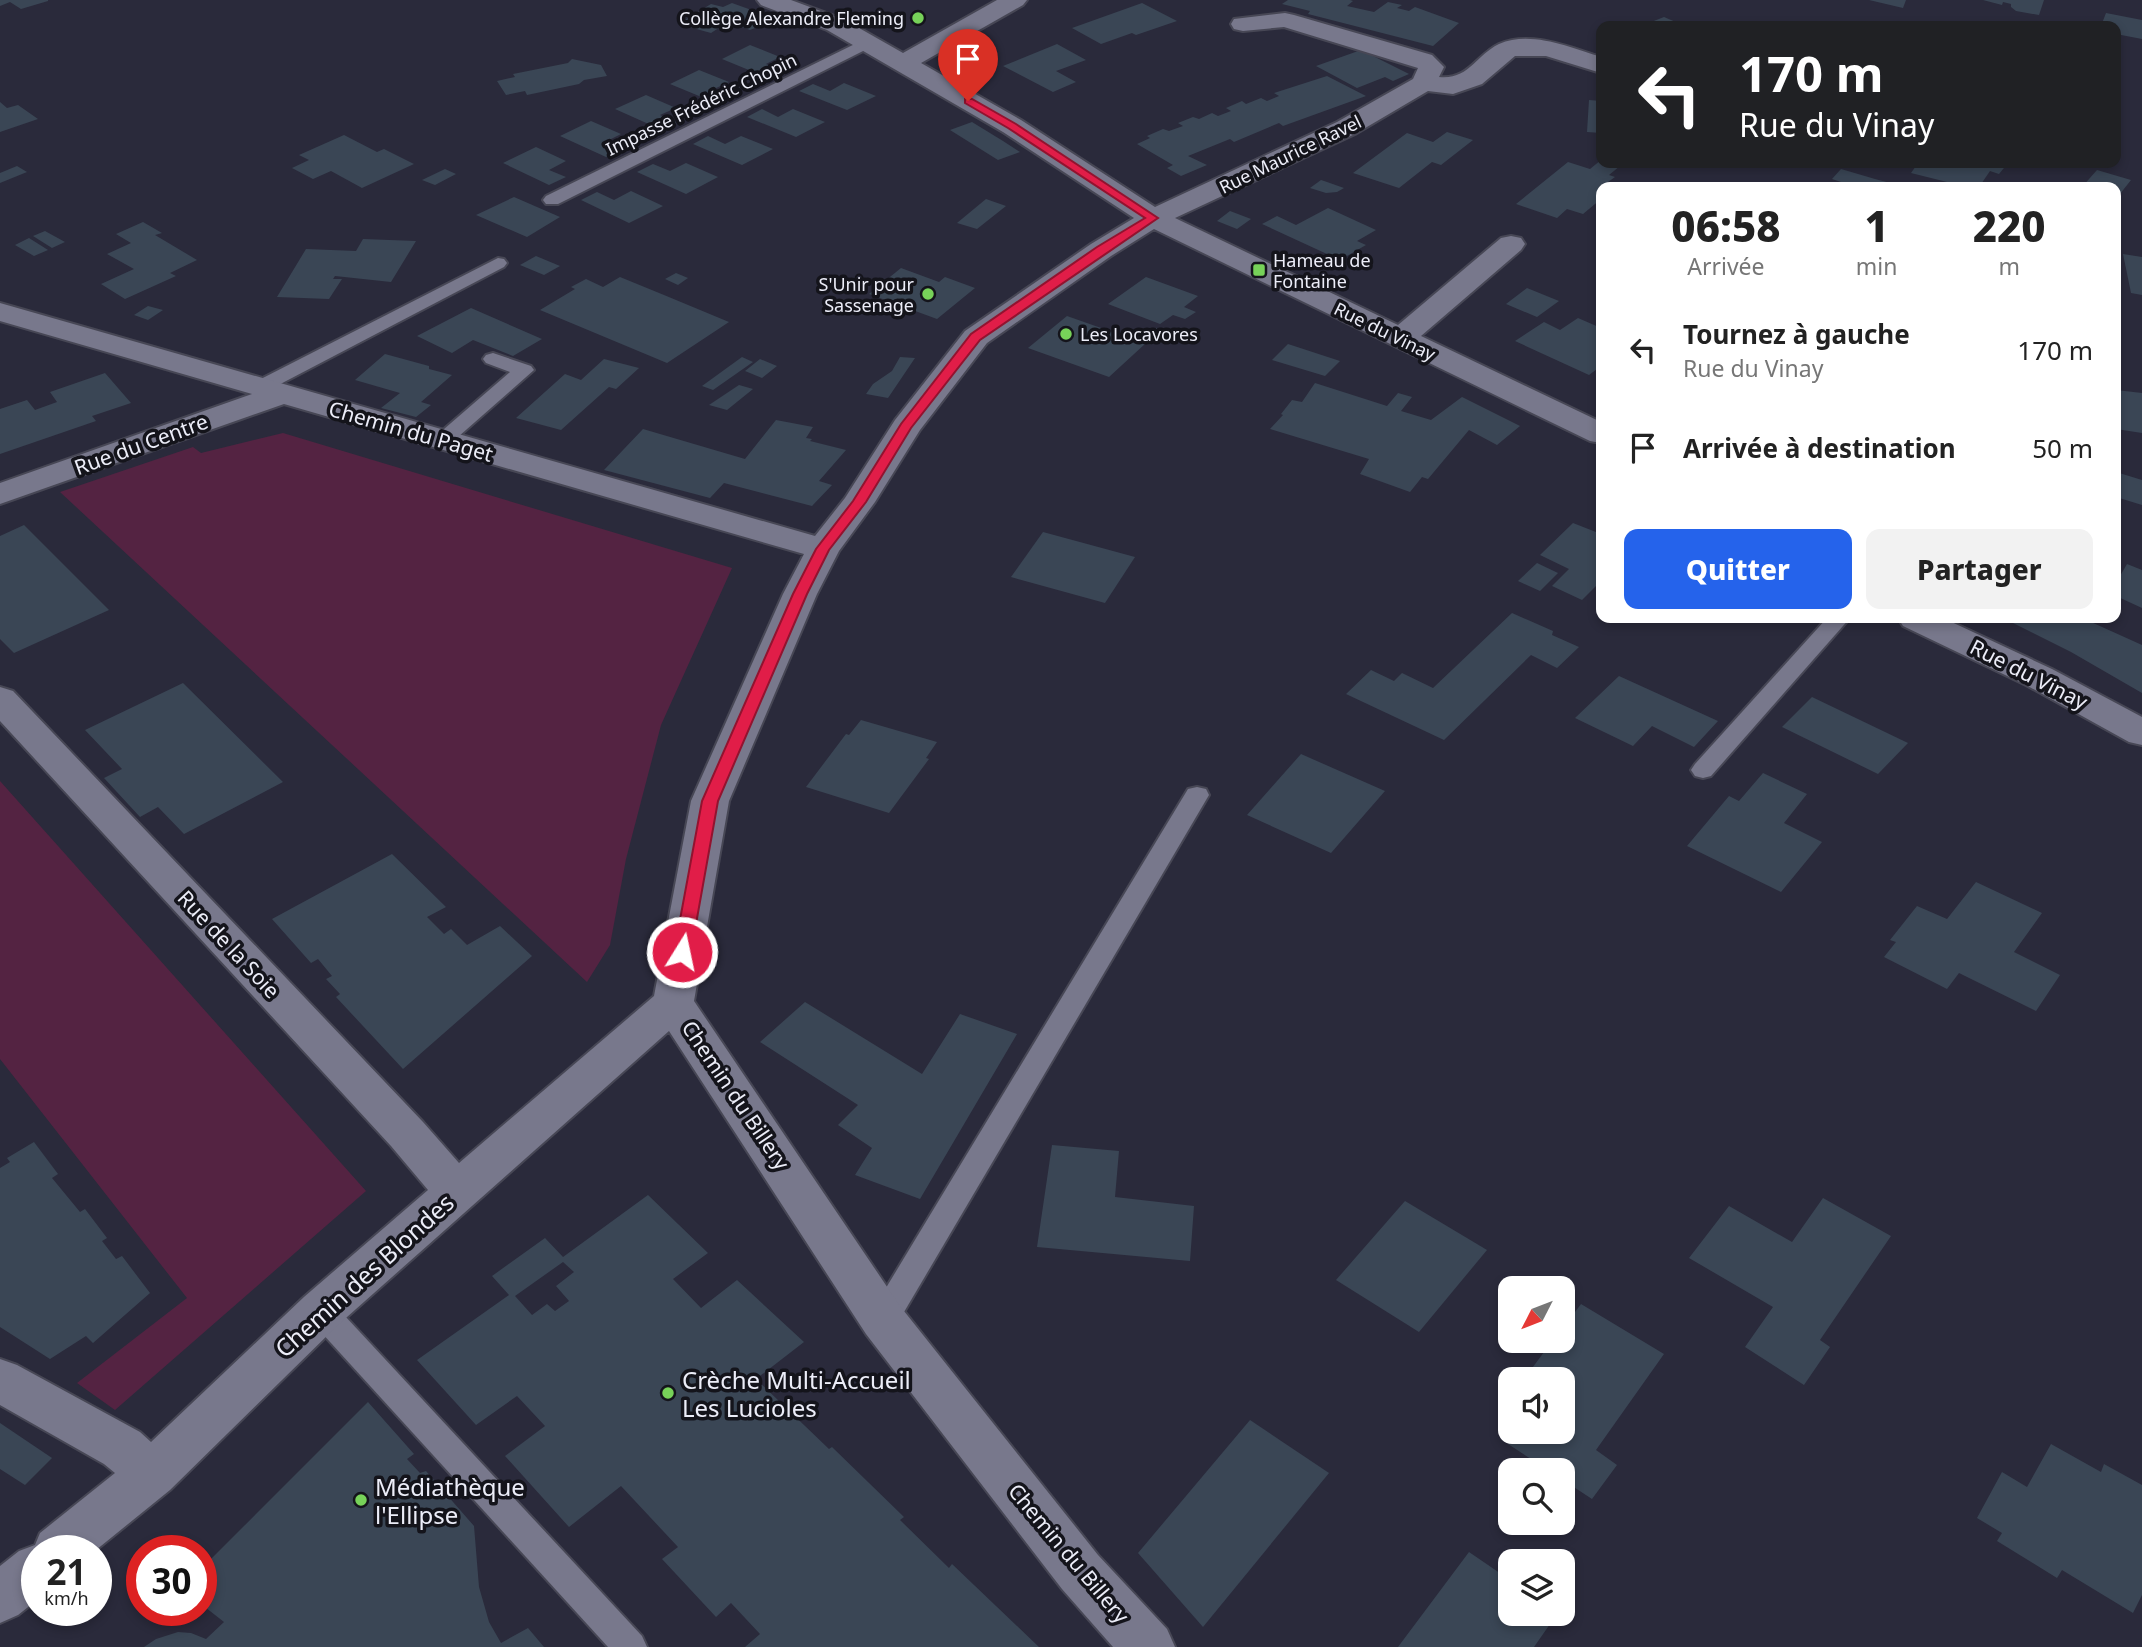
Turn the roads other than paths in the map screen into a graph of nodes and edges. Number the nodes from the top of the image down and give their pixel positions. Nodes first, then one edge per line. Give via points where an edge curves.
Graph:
1 (769, 0) edge
2 (1015, 0) edge
3 (1243, 24) dead end
4 (867, 43) junction
5 (903, 63) junction
6 (1596, 63) edge
7 (1424, 83) junction
8 (552, 200) dead end
9 (1153, 218) junction
10 (1511, 244) dead end
11 (498, 263) dead end
12 (0, 312) edge
13 (1400, 339) junction
14 (494, 359) dead end
15 (271, 391) junction
16 (1596, 432) edge
17 (443, 440) junction
18 (0, 494) edge
19 (823, 549) junction
20 (1835, 623) edge
21 (1926, 623) edge
22 (0, 699) edge
23 (2142, 733) edge
24 (1703, 770) dead end
25 (1197, 795) dead end
26 (673, 1003) junction
27 (456, 1191) junction
28 (321, 1311) junction
29 (883, 1320) junction
30 (0, 1380) edge
31 (152, 1474) junction
32 (77, 1535) edge
33 (21, 1581) edge
34 (0, 1598) edge
35 (630, 1647) edge
36 (1148, 1647) edge

1 - 4 street, Rue du Vinay via 836,25
2 - 5 street
3 - 7 street via 1285,20 1423,60 1431,66
4 - 5 street, Rue du Vinay
4 - 8 lane, Impasse Frédéric Chopin
5 - 9 street, Rue du Vinay via 1012,126
6 - 7 street via 1525,47 1507,50 1473,79 1453,86
7 - 9 street, Rue Maurice Ravel via 1346,128
9 - 13 street, Rue du Vinay
9 - 19 street, Chemin du Billery via 975,337 906,427
10 - 13 street
11 - 15 lane
12 - 15 street, Chemin du Paget
13 - 16 street, Rue du Vinay
14 - 17 lane via 524,370
15 - 17 street, Chemin du Paget
15 - 18 street, Rue du Centre
17 - 19 street, Chemin du Paget
19 - 26 street, Chemin du Billery via 710,801
20 - 24 lane
21 - 23 street, Rue du Vinay
22 - 27 street, Rue de la Soie
25 - 29 lane
26 - 27 street, Chemin des Blondes
26 - 29 street, Chemin du Billery
27 - 28 street, Chemin des Blondes
28 - 31 street, Chemin des Blondes
28 - 35 lane
29 - 36 street, Chemin du Billery via 1080,1572
30 - 31 street via 122,1448
31 - 32 street, Chemin des Blondes
33 - 34 street

